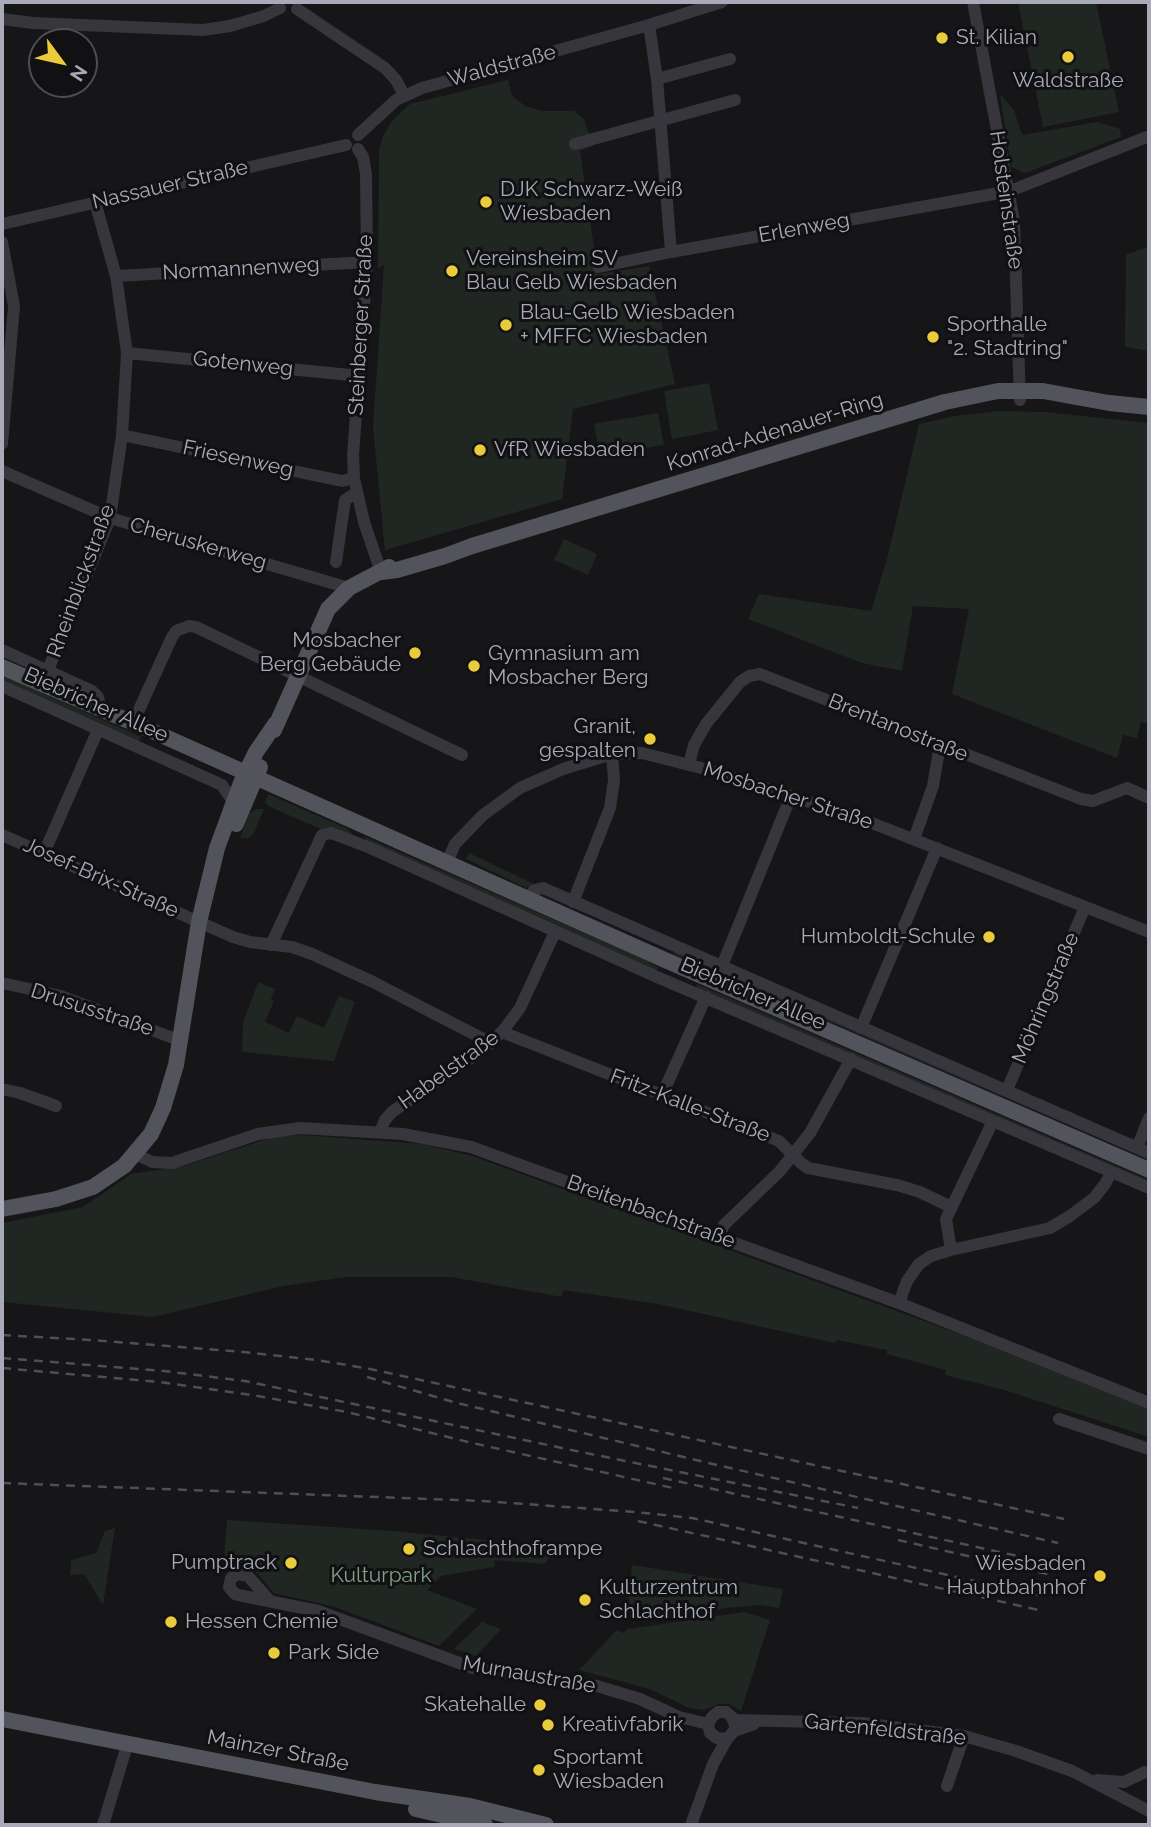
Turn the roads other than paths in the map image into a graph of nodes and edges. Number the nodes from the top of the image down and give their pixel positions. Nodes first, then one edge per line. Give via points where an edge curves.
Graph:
1 (722, 2) edge
2 (972, 2) edge
3 (279, 5) edge
4 (298, 5) edge
5 (681, 8) edge
6 (2, 19) edge
7 (649, 26) junction
8 (730, 60) dead end
9 (657, 79) junction
10 (404, 95) junction
11 (735, 100) dead end
12 (661, 121) junction
13 (1149, 136) edge
14 (575, 144) dead end
15 (351, 149) junction
16 (1010, 191) junction
17 (95, 202) junction
18 (2, 224) edge
19 (2, 242) edge
20 (671, 252) junction
21 (367, 262) junction
22 (599, 267) dead end
23 (116, 276) junction
24 (7, 350) edge
25 (127, 353) junction
26 (360, 376) junction
27 (1020, 395) junction
28 (1149, 407) edge
29 (122, 435) junction
30 (2, 444) edge
31 (2, 471) edge
32 (354, 478) junction
33 (356, 493) junction
34 (110, 517) junction
35 (336, 562) dead end
36 (381, 572) junction
37 (318, 579) junction
38 (349, 588) junction
39 (331, 606) junction
40 (2, 650) edge
41 (2, 667) edge
42 (48, 670) junction
43 (297, 676) junction
44 (2, 687) edge
45 (101, 710) junction
46 (133, 723) junction
47 (98, 730) junction
48 (940, 745) junction
49 (202, 753) junction
50 (612, 754) junction
51 (462, 755) dead end
52 (173, 762) junction
53 (689, 764) junction
54 (251, 775) junction
55 (791, 796) junction
56 (1149, 798) edge
57 (233, 803) junction
58 (355, 821) junction
59 (2, 835) edge
60 (914, 839) junction
61 (368, 846) junction
62 (937, 848) junction
63 (44, 853) junction
64 (447, 862) junction
65 (528, 899) junction
66 (573, 902) junction
67 (1085, 907) junction
68 (201, 915) junction
69 (555, 932) junction
70 (1149, 932) edge
71 (271, 945) junction
72 (722, 966) junction
73 (2, 983) edge
74 (706, 997) junction
75 (861, 1028) junction
76 (502, 1032) junction
77 (181, 1041) junction
78 (492, 1043) junction
79 (850, 1059) junction
80 (2, 1089) edge
81 (1007, 1090) junction
82 (662, 1095) junction
83 (55, 1106) dead end
84 (1149, 1118) edge
85 (993, 1121) junction
86 (380, 1132) junction
87 (1137, 1148) junction
88 (793, 1153) junction
89 (1149, 1153) edge
90 (136, 1154) junction
91 (1149, 1170) edge
92 (1111, 1173) junction
93 (1149, 1188) edge
94 (951, 1207) junction
95 (2, 1209) edge
96 (719, 1236) junction
97 (951, 1250) junction
98 (899, 1303) junction
99 (1149, 1403) edge
100 (1059, 1419) dead end
101 (1149, 1449) edge
102 (270, 1601) dead end
103 (2, 1719) edge
104 (708, 1724) junction
105 (2, 1729) edge
106 (727, 1732) junction
107 (964, 1736) junction
108 (125, 1752) junction
109 (1147, 1769) edge
110 (1090, 1778) junction
111 (947, 1786) dead end
112 (1125, 1800) junction
113 (1149, 1811) edge
114 (482, 1821) edge
115 (103, 1825) edge
116 (546, 1825) edge
117 (691, 1825) edge

1 - 5 street, Waldstraße
2 - 16 street, Holsteinstraße
3 - 4 street via 288,12
3 - 6 street via 264,16 203,30
4 - 10 street via 385,68
5 - 7 street, Waldstraße
7 - 9 street
7 - 10 street, Waldstraße
8 - 9 street
9 - 12 street
10 - 15 street, Waldstraße via 349,136
11 - 12 street
12 - 14 street
12 - 20 street
13 - 16 street, Erlenweg
15 - 17 street, Nassauer Straße
15 - 21 street, Steinberger Straße via 366,174
16 - 20 street, Erlenweg
16 - 27 street, Holsteinstraße
17 - 18 street, Nassauer Straße
17 - 23 street, Rheinblickstraße
19 - 24 street via 14,306
20 - 22 street, Erlenweg
21 - 23 street, Normannenweg
21 - 26 street, Steinberger Straße
23 - 25 street, Rheinblickstraße
24 - 30 street
25 - 26 street, Gotenweg
25 - 29 street, Rheinblickstraße
26 - 32 street, Steinberger Straße
27 - 28 main road, Konrad-Adenauer-Ring via 1064,393
27 - 36 main road, Konrad-Adenauer-Ring via 998,391 929,405 625,501 472,546 399,562
29 - 32 street, Friesenweg via 342,481
29 - 34 street, Rheinblickstraße
31 - 34 street, Cheruskerweg
32 - 33 street, Steinberger Straße
33 - 35 street via 345,500
33 - 36 street, Steinberger Straße
34 - 37 street, Cheruskerweg
34 - 42 street, Rheinblickstraße
36 - 38 main road, Konrad-Adenauer-Ring
37 - 38 street, Cheruskerweg
37 - 39 street
38 - 39 main road, Konrad-Adenauer-Ring
39 - 43 main road, Konrad-Adenauer-Ring
40 - 42 street, Biebricher Allee
41 - 45 main road, Biebricher Allee
42 - 45 street, Biebricher Allee via 96,694
43 - 46 street via 197,627 182,627 172,637
43 - 51 street
43 - 54 main road, Konrad-Adenauer-Ring
44 - 47 street, Biebricher Allee
45 - 46 main road, Biebricher Allee
46 - 49 main road, Biebricher Allee
47 - 52 street, Biebricher Allee
47 - 63 street
48 - 53 street, Brentanostraße via 754,674 740,682 706,724
48 - 56 street, Brentanostraße via 1085,800 1127,788
48 - 60 street via 933,786
49 - 52 street, Biebricher Allee
49 - 54 main road, Biebricher Allee
50 - 53 street, Mosbacher Straße via 642,753
50 - 64 street, Mosbacher Straße via 520,788 483,815 455,844
50 - 66 street via 610,808
52 - 57 street, Biebricher Allee via 222,785
53 - 55 street, Mosbacher Straße
54 - 57 main road
54 - 58 main road, Biebricher Allee
54 - 68 main road
55 - 60 street, Mosbacher Straße
55 - 72 street
57 - 68 main road
58 - 61 street via 358,835
58 - 64 main road, Biebricher Allee
59 - 63 street, Josef-Brix-Straße
60 - 62 street, Mosbacher Straße
61 - 69 street, Biebricher Allee
61 - 71 street, Biebricher Allee via 331,833 322,835
62 - 67 street, Mosbacher Straße
62 - 75 street
63 - 68 street, Josef-Brix-Straße
64 - 65 main road, Biebricher Allee
65 - 66 street, Biebricher Allee via 534,890 543,888
65 - 91 main road, Biebricher Allee
66 - 72 street, Biebricher Allee
67 - 70 street, Mosbacher Straße
67 - 81 street, Möhringstraße
68 - 71 street via 242,940
68 - 77 main road
69 - 74 street, Biebricher Allee
69 - 76 street, Habelstraße via 520,1008
71 - 78 street via 312,954
72 - 75 street, Biebricher Allee
73 - 77 street, Drususstraße via 61,996
74 - 79 street, Biebricher Allee
74 - 82 street
75 - 81 street, Biebricher Allee
76 - 78 street, Habelstraße
76 - 82 street, Fritz-Kalle-Straße
77 - 90 main road via 163,1108
78 - 86 street, Habelstraße via 392,1112
79 - 85 street, Biebricher Allee
79 - 88 street via 819,1119
80 - 83 street
81 - 87 street, Biebricher Allee
82 - 88 street, Fritz-Kalle-Straße via 779,1141
84 - 87 street
85 - 92 street, Biebricher Allee
85 - 94 street
86 - 90 street, Breitenbachstraße via 289,1128 172,1163 152,1162
86 - 96 street, Breitenbachstraße via 471,1147
87 - 89 street, Biebricher Allee
88 - 94 street, Fritz-Kalle-Straße via 808,1168 897,1185
88 - 96 street via 724,1225
90 - 95 main road via 93,1187
92 - 93 street, Biebricher Allee
92 - 97 street via 1094,1198 1050,1228
94 - 97 street via 946,1222
96 - 98 street, Breitenbachstraße
97 - 98 street via 919,1264
98 - 99 street, Breitenbachstraße
100 - 101 street
102 - 104 street, Murnaustraße via 332,1615 473,1668 597,1686
103 - 114 main road, Mainzer Straße via 427,1801
104 - 106 street via 709,1730
104 - 106 street, Gartenfeldstraße via 718,1713 726,1712
105 - 108 main road, Mainzer Straße
106 - 107 street, Gartenfeldstraße via 758,1722 824,1721
106 - 117 street
107 - 110 street, Gartenfeldstraße
107 - 111 street
108 - 114 main road, Mainzer Straße
108 - 115 street
109 - 110 street, Gartenfeldstraße via 1124,1782
109 - 112 street, Gartenfeldstraße
110 - 112 street, Gartenfeldstraße
112 - 113 street, Gartenfeldstraße
114 - 116 main road, Mainzer Straße

